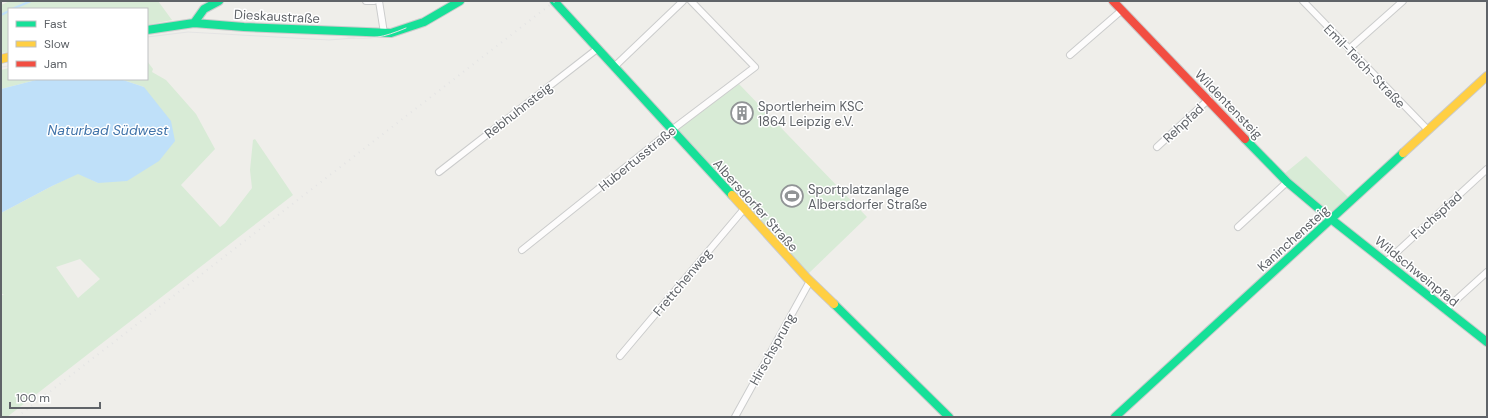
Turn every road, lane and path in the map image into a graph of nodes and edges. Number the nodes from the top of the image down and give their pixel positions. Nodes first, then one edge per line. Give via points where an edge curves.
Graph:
1 (219, 1) edge
2 (366, 1) edge
3 (374, 1) edge
4 (379, 1) edge
5 (460, 1) edge
6 (554, 1) edge
7 (683, 1) edge
8 (691, 1) edge
9 (1113, 1) edge
10 (1303, 1) edge
11 (1403, 1) edge
12 (1122, 10) junction
13 (194, 23) junction
14 (148, 30) edge
15 (384, 33) junction
16 (597, 49) junction
17 (1349, 49) junction
18 (1070, 55) dead end
19 (614, 67) junction
20 (1487, 76) edge
21 (1209, 99) junction
22 (673, 129) junction
23 (1428, 130) junction
24 (1157, 147) dead end
25 (1487, 169) edge
26 (439, 172) dead end
27 (1287, 182) junction
28 (744, 209) junction
29 (1332, 219) junction
30 (1238, 227) dead end
31 (522, 250) dead end
32 (1386, 262) junction
33 (1487, 272) edge
34 (810, 281) junction
35 (1445, 310) junction
36 (1487, 342) edge
37 (620, 356) dead end
38 (735, 417) edge
39 (949, 417) edge
40 (1114, 417) edge

1 - 13 street via 204,9
2 - 3 street
4 - 15 street
5 - 15 street, Dieskaustraße via 424,22
6 - 16 street, Albersdorfer Straße
7 - 19 street
8 - 22 street, Hubertusstraße via 755,67
9 - 12 street, Wildentensteig
10 - 17 street, Emil-Teich-Straße
11 - 17 street
12 - 18 street
12 - 21 street, Wildentensteig
13 - 14 street, Dieskaustraße
13 - 15 street, Dieskaustraße
16 - 19 street, Albersdorfer Straße
16 - 26 street, Rebhuhnsteig
17 - 23 street, Emil-Teich-Straße
19 - 22 street, Albersdorfer Straße
20 - 23 street, Kaninchensteig
21 - 24 street, Rehpfad
21 - 27 street, Wildentensteig
22 - 28 street, Albersdorfer Straße
22 - 31 street, Hubertusstraße
23 - 29 street, Kaninchensteig
25 - 32 street, Fuchspfad
27 - 29 street, Wildentensteig
27 - 30 street
28 - 34 street, Albersdorfer Straße
28 - 37 street, Frettchenweg
29 - 32 street, Wildschweinpfad
29 - 40 street, Kaninchensteig
32 - 35 street, Wildschweinpfad
33 - 35 street
34 - 38 street, Hirschsprung
34 - 39 street, Albersdorfer Straße
35 - 36 street, Wildschweinpfad

